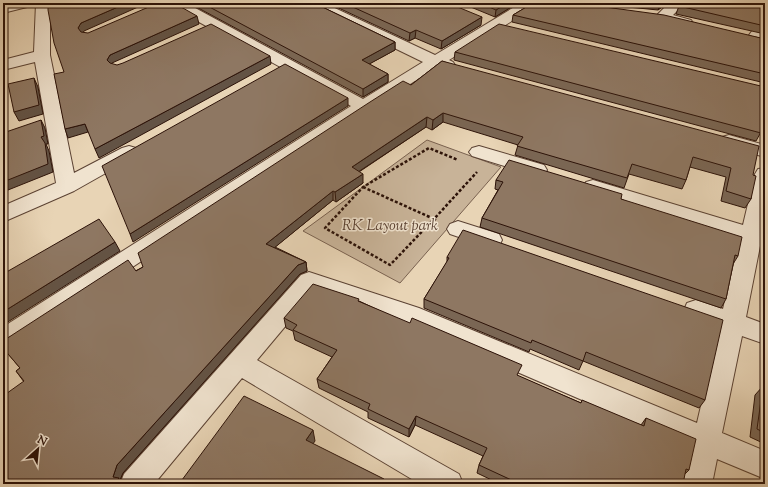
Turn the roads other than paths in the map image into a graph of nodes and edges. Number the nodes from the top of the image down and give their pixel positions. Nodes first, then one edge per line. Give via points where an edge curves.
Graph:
1 (26, 3) edge
2 (43, 3) edge
3 (175, 3) edge
4 (313, 3) edge
5 (531, 3) edge
6 (678, 3) edge
7 (3, 9) edge
8 (646, 15) edge
9 (662, 18) junction
10 (488, 22) junction
11 (213, 24) junction
12 (700, 26) edge
13 (765, 26) edge
14 (199, 30) edge
15 (519, 30) edge
16 (739, 35) edge
17 (760, 39) edge
18 (42, 55) junction
19 (436, 62) junction
20 (286, 64) junction
21 (3, 65) edge
22 (458, 68) edge
23 (266, 75) edge
24 (363, 106) junction
25 (711, 136) edge
26 (143, 144) edge
27 (765, 151) edge
28 (475, 161) road end
29 (551, 174) edge
30 (765, 174) edge
31 (574, 181) edge
32 (67, 186) junction
33 (3, 215) edge
34 (458, 229) dead end
35 (758, 237) edge
36 (510, 247) edge
37 (673, 302) edge
38 (732, 323) junction
39 (765, 334) edge
40 (3, 340) edge
41 (238, 363) junction
42 (707, 440) junction
43 (765, 465) edge
44 (442, 483) edge
45 (135, 484) edge
46 (697, 484) edge

1 - 7 street
2 - 18 street
3 - 11 street
4 - 19 street
5 - 10 street
6 - 9 street
8 - 9 street
9 - 12 street
10 - 15 street
10 - 19 street
11 - 14 street
11 - 20 street
13 - 17 street
16 - 17 street
18 - 21 street
18 - 32 street via 47,120
19 - 22 street
19 - 24 street
20 - 23 street
20 - 24 street
24 - 40 street
25 - 27 street
26 - 32 street
28 - 29 street
30 - 35 street
31 - 35 street
32 - 33 street
34 - 36 street
35 - 38 street
37 - 38 street
38 - 39 street
38 - 42 street
41 - 42 street via 309,281 410,315
41 - 44 street
41 - 45 street
42 - 43 street
42 - 46 street

